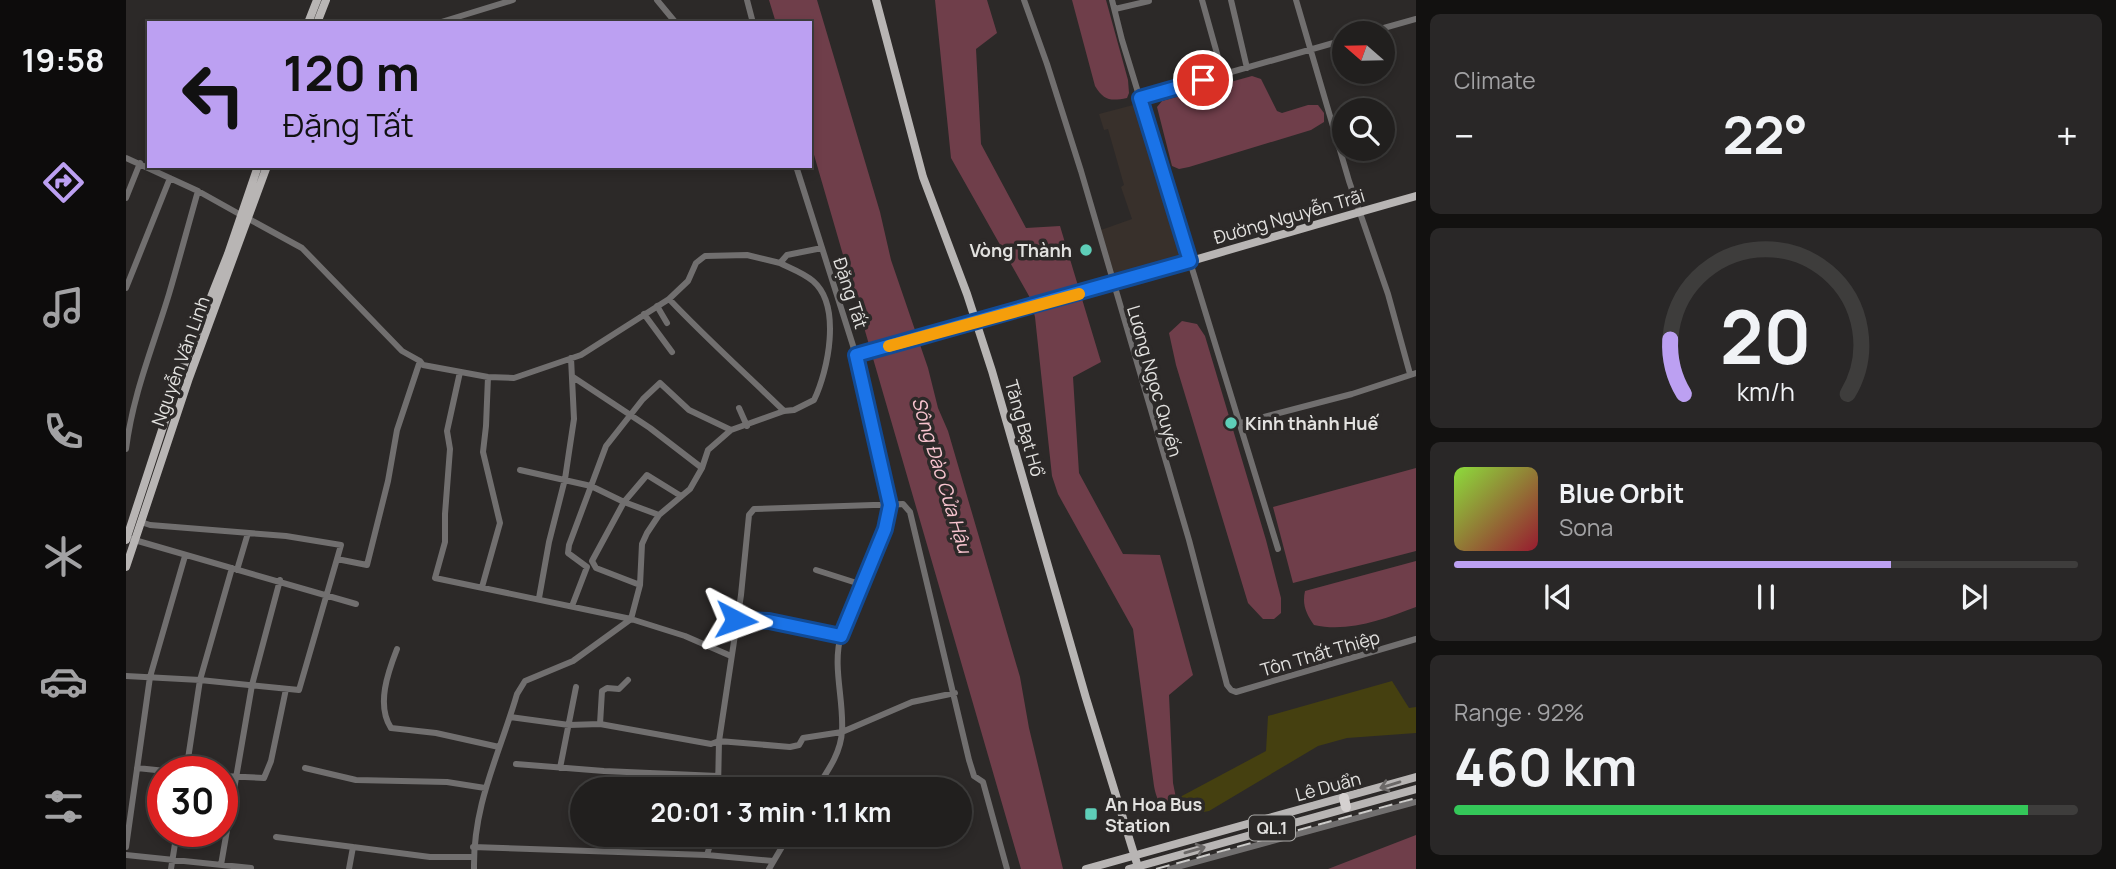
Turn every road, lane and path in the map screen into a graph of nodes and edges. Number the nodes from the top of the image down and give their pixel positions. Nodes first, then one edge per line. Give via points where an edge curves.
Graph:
1 (317, 0) edge
2 (326, 0) edge
3 (513, 0) edge
4 (656, 0) edge
5 (747, 0) edge
6 (876, 0) edge
7 (1024, 0) edge
8 (1112, 0) edge
9 (1147, 0) edge
10 (1202, 0) edge
11 (1231, 0) edge
12 (1296, 0) edge
13 (1115, 9) junction
14 (1416, 19) edge
15 (309, 21) edge
16 (318, 21) edge
17 (445, 21) edge
18 (674, 21) edge
19 (752, 21) edge
20 (1395, 25) edge
21 (1332, 43) edge
22 (1311, 49) junction
23 (1247, 68) junction
24 (1223, 75) junction
25 (1140, 98) junction
26 (126, 158) edge
27 (140, 163) junction
28 (147, 166) edge
29 (150, 168) edge
30 (257, 168) edge
31 (266, 168) edge
32 (797, 168) edge
33 (170, 178) junction
34 (198, 191) junction
35 (1416, 197) edge
36 (126, 198) edge
37 (1359, 211) junction
38 (245, 217) junction
39 (822, 248) junction
40 (1190, 261) junction
41 (780, 262) junction
42 (1112, 283) junction
43 (126, 288) edge
44 (669, 299) junction
45 (657, 306) junction
46 (644, 314) junction
47 (977, 322) junction
48 (667, 323) dead end
49 (672, 352) dead end
50 (856, 355) junction
51 (571, 358) junction
52 (420, 361) junction
53 (460, 372) junction
54 (1413, 373) edge
55 (185, 377) junction
56 (488, 377) junction
57 (573, 377) junction
58 (738, 408) dead end
59 (784, 411) junction
60 (630, 415) junction
61 (1241, 423) junction
62 (747, 426) junction
63 (730, 430) junction
64 (126, 449) edge
65 (702, 468) junction
66 (520, 470) dead end
67 (565, 479) junction
68 (590, 486) junction
69 (681, 496) junction
70 (624, 502) junction
71 (890, 505) junction
72 (659, 515) junction
73 (141, 522) junction
74 (248, 533) junction
75 (128, 539) edge
76 (1278, 549) dead end
77 (185, 556) junction
78 (337, 559) junction
79 (590, 564) junction
80 (126, 567) edge
81 (235, 569) junction
82 (816, 570) dead end
83 (280, 580) junction
84 (640, 585) junction
85 (863, 585) junction
86 (482, 587) junction
87 (327, 594) junction
88 (539, 598) junction
89 (356, 604) dead end
90 (572, 606) junction
91 (631, 619) junction
92 (736, 620) junction
93 (841, 636) junction
94 (1416, 639) edge
95 (397, 649) dead end
96 (731, 656) junction
97 (126, 676) edge
98 (150, 677) junction
99 (200, 680) junction
100 (628, 680) dead end
101 (252, 685) junction
102 (576, 687) dead end
103 (286, 689) junction
104 (1231, 690) joint
105 (955, 693) junction
106 (510, 717) junction
107 (600, 724) junction
108 (569, 725) junction
109 (842, 732) junction
110 (719, 741) junction
111 (499, 747) junction
112 (188, 756) edge
113 (516, 764) dead end
114 (238, 766) edge
115 (137, 768) junction
116 (305, 768) dead end
117 (560, 768) junction
118 (147, 769) edge
119 (718, 776) joint
120 (823, 777) edge
121 (238, 778) edge
122 (1416, 778) edge
123 (485, 788) junction
124 (1416, 789) edge
125 (1416, 802) edge
126 (1345, 803) junction
127 (276, 837) dead end
128 (126, 847) edge
129 (174, 847) edge
130 (224, 847) edge
131 (353, 847) junction
132 (473, 847) junction
133 (709, 847) edge
134 (782, 847) edge
135 (126, 855) edge
136 (706, 855) junction
137 (1134, 855) junction
138 (474, 857) junction
139 (172, 860) junction
140 (773, 861) junction
141 (221, 865) junction
142 (250, 868) edge
143 (1134, 868) edge
144 (171, 869) edge
145 (349, 869) edge
146 (474, 869) edge
147 (769, 869) edge
148 (1007, 869) edge
149 (1086, 869) edge
150 (1170, 869) edge

1 - 15 main road
2 - 16 main road
3 - 17 street
4 - 18 street
5 - 19 street
6 - 47 main road, Tăng Bạt Hổ via 923,177
7 - 42 street, Lương Ngọc Quyến
8 - 13 street
9 - 13 street
10 - 24 street
11 - 23 street
12 - 22 street
13 - 25 street
14 - 20 street
21 - 22 street
22 - 23 street
22 - 37 street
23 - 24 street
24 - 25 street
25 - 40 street
26 - 27 street
27 - 28 street
27 - 36 street
29 - 33 street
30 - 38 main road, Nguyễn Văn Linh
31 - 38 main road, Nguyễn Văn Linh
32 - 39 street, Đặng Tất
33 - 34 street
33 - 43 street
34 - 38 street
34 - 64 street via 141,376
35 - 37 main road, Đường Nguyễn Trãi
37 - 40 main road, Đường Nguyễn Trãi
37 - 54 street
38 - 52 street via 302,248 402,351
38 - 55 main road, Nguyễn Văn Linh
39 - 41 street via 787,255
39 - 50 street, Đặng Tất
40 - 42 main road, Đường Nguyễn Trãi
40 - 61 street
41 - 44 street via 747,255 705,256
41 - 59 street via 814,282 830,320 830,342 814,400
42 - 47 main road, Đường Nguyễn Trãi
42 - 104 street, Lương Ngọc Quyến
44 - 45 street
44 - 59 street
45 - 46 street
45 - 48 street
46 - 49 street
46 - 51 street
47 - 50 street
47 - 137 main road, Tăng Bạt Hổ
50 - 71 street, Đặng Tất
51 - 56 street via 514,378
51 - 57 street
52 - 53 street
52 - 78 street via 397,430 367,565
53 - 56 street
53 - 86 street via 447,431 445,542 435,578
54 - 61 street
55 - 73 main road, Nguyễn Văn Linh
55 - 75 main road, Nguyễn Văn Linh
56 - 86 street via 482,453 500,523
57 - 60 street
57 - 67 street
58 - 62 street
59 - 62 street
60 - 63 street via 660,383 689,410
60 - 65 street
60 - 68 street via 606,446
61 - 76 street
62 - 63 street
63 - 65 street via 708,450
65 - 69 street
66 - 67 street
67 - 68 street
67 - 88 street
68 - 70 street
68 - 79 street via 568,553
69 - 70 street via 647,475
69 - 72 street
70 - 72 street
70 - 79 street
71 - 85 street, Đặng Tất
71 - 92 street via 754,509 748,520
71 - 105 street via 904,504 910,512
72 - 84 street via 642,544
73 - 74 street
73 - 75 main road, Nguyễn Văn Linh
74 - 78 street via 341,545
74 - 81 street
75 - 77 street
75 - 80 main road, Nguyễn Văn Linh
77 - 81 street
77 - 98 street
78 - 87 street
79 - 84 street
79 - 90 street
81 - 83 street
81 - 99 street
82 - 85 street
83 - 87 street
83 - 101 street
84 - 91 street
85 - 93 street, Đặng Tất
86 - 88 street
87 - 89 street
87 - 103 street via 299,690
88 - 90 street
90 - 91 street
91 - 96 street
91 - 106 street via 572,660 525,681
92 - 93 street via 769,621
92 - 96 street
93 - 109 street, Đặng Tất
94 - 104 street, Tôn Thất Thiệp
95 - 111 street via 385,687 391,728
96 - 110 street
97 - 98 street
98 - 99 street
98 - 115 street
99 - 101 street
99 - 112 street
100 - 107 street via 619,689 602,691
101 - 103 street
101 - 114 street
102 - 108 street
103 - 121 street via 266,776
105 - 109 street via 912,702
105 - 148 street via 969,760 974,776 984,782
106 - 108 street
106 - 111 street
107 - 108 street
107 - 110 street via 711,744
108 - 117 street
109 - 110 street via 803,737 799,745 790,747
109 - 120 street, Đặng Tất
110 - 119 street
111 - 123 street
113 - 117 street
115 - 118 street
115 - 128 street
116 - 123 street via 356,780 447,782
117 - 119 street
122 -> 126 main road, Lê Duẩn / QL.1
123 - 132 street
124 - 126 main road, Lê Duẩn / QL.1
125 - 150 street
126 - 137 main road, Lê Duẩn / QL.1
143 -> 126 main road, Lê Duẩn / QL.1
127 - 131 street
129 - 139 street
130 - 141 street
131 - 138 street via 430,857
131 - 145 street
132 - 136 street
132 - 138 street
133 - 136 street
134 - 140 street
135 - 139 street
136 - 140 street
137 - 143 main road, Tăng Bạt Hổ
137 - 149 main road, Lê Duẩn / QL.1
138 - 146 street
139 - 141 street
139 - 144 street
140 - 147 street
141 - 142 street

